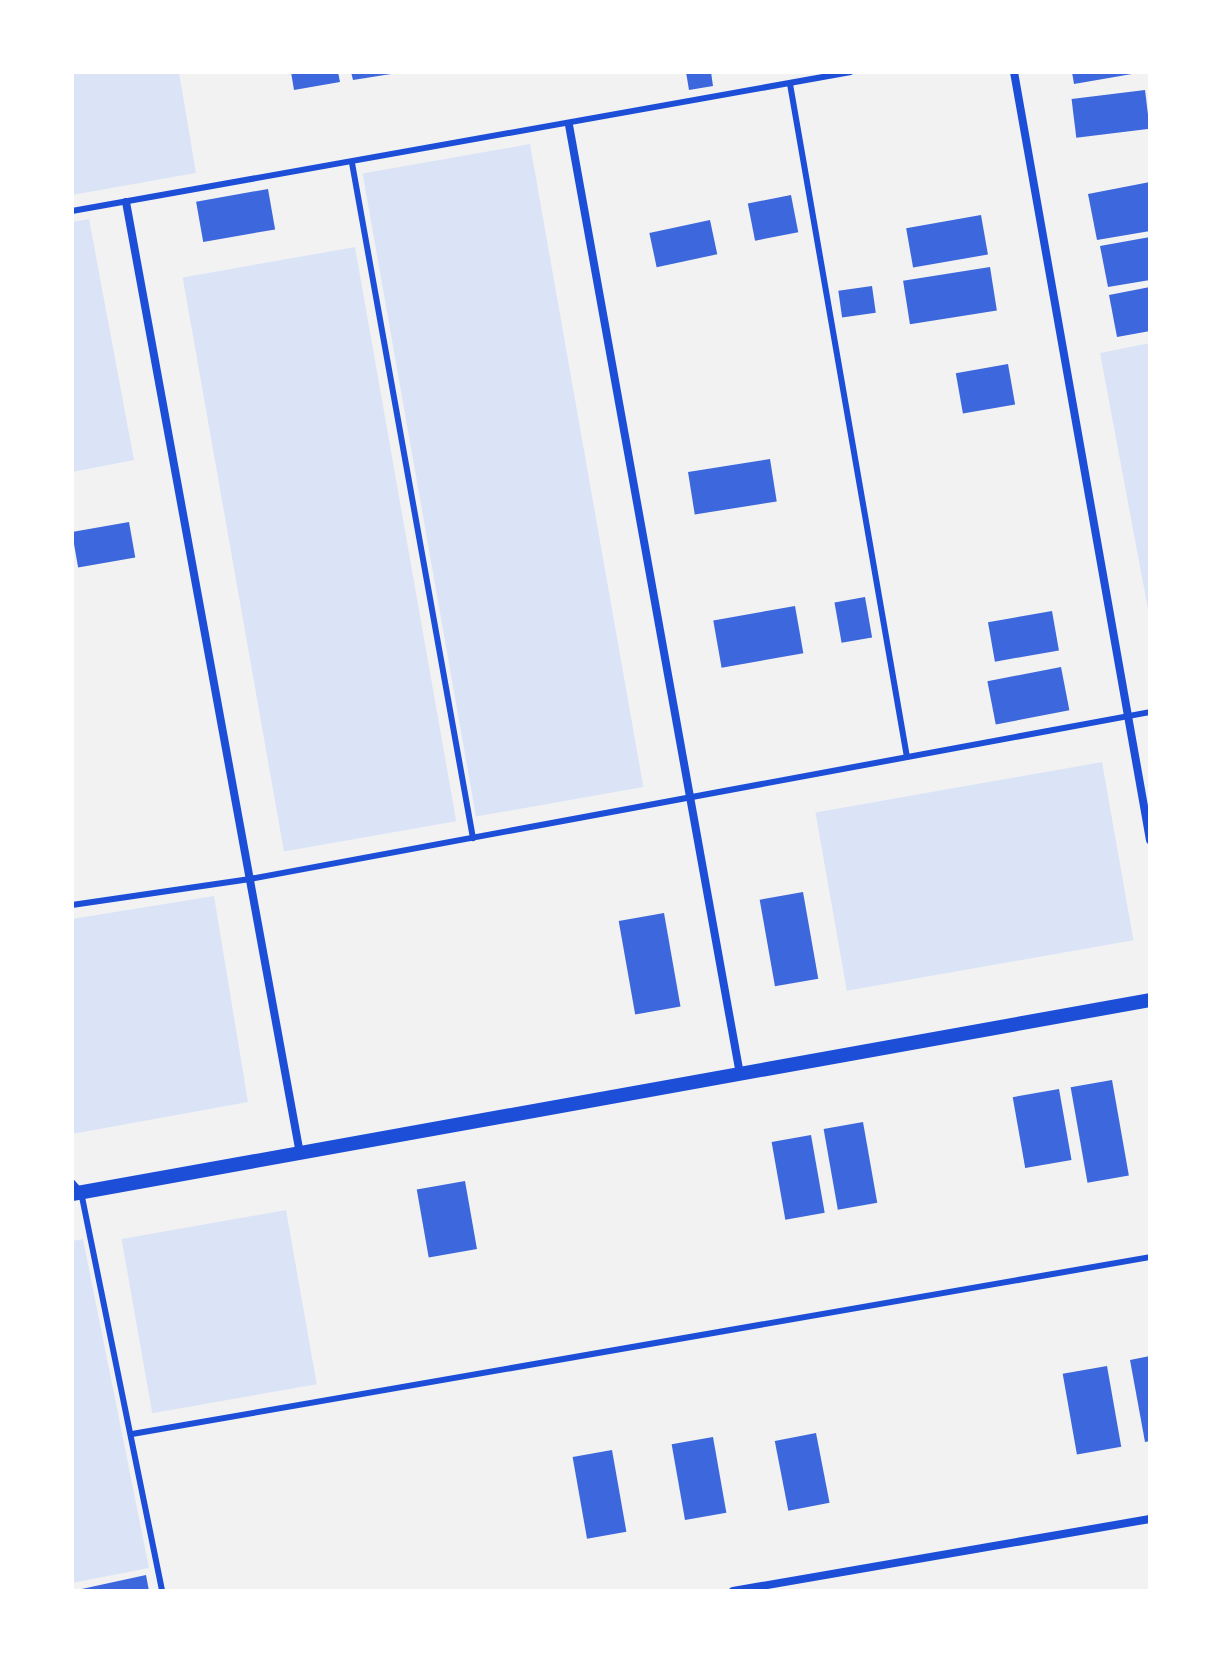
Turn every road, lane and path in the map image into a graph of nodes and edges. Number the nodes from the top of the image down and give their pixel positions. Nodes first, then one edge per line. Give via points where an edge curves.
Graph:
1 (851, 72) edge
2 (1014, 72) edge
3 (790, 84) junction
4 (569, 125) junction
5 (352, 163) junction
6 (126, 202) junction
7 (72, 211) edge
8 (1150, 712) edge
9 (1128, 716) junction
10 (907, 757) junction
11 (690, 797) junction
12 (473, 838) junction
13 (1150, 840) edge
14 (250, 879) junction
15 (72, 905) edge
16 (1150, 1000) edge
17 (740, 1074) junction
18 (300, 1154) junction
19 (75, 1189) edge
20 (1150, 1257) edge
21 (132, 1434) junction
22 (1150, 1519) edge
23 (162, 1591) edge
24 (733, 1591) edge

1 - 3 lane
2 - 9 street
3 - 4 lane
3 - 10 lane
4 - 5 lane
4 - 11 street
5 - 6 lane
5 - 12 lane
6 - 7 lane
6 - 14 street
8 - 9 lane
9 - 10 lane
9 - 13 street
10 - 11 lane
11 - 12 lane
11 - 17 street
12 - 14 lane
14 - 15 lane
14 - 18 street
16 - 17 street
17 - 18 street
18 - 19 street
19 - 21 lane
20 - 21 lane
21 - 23 lane
22 - 24 street

